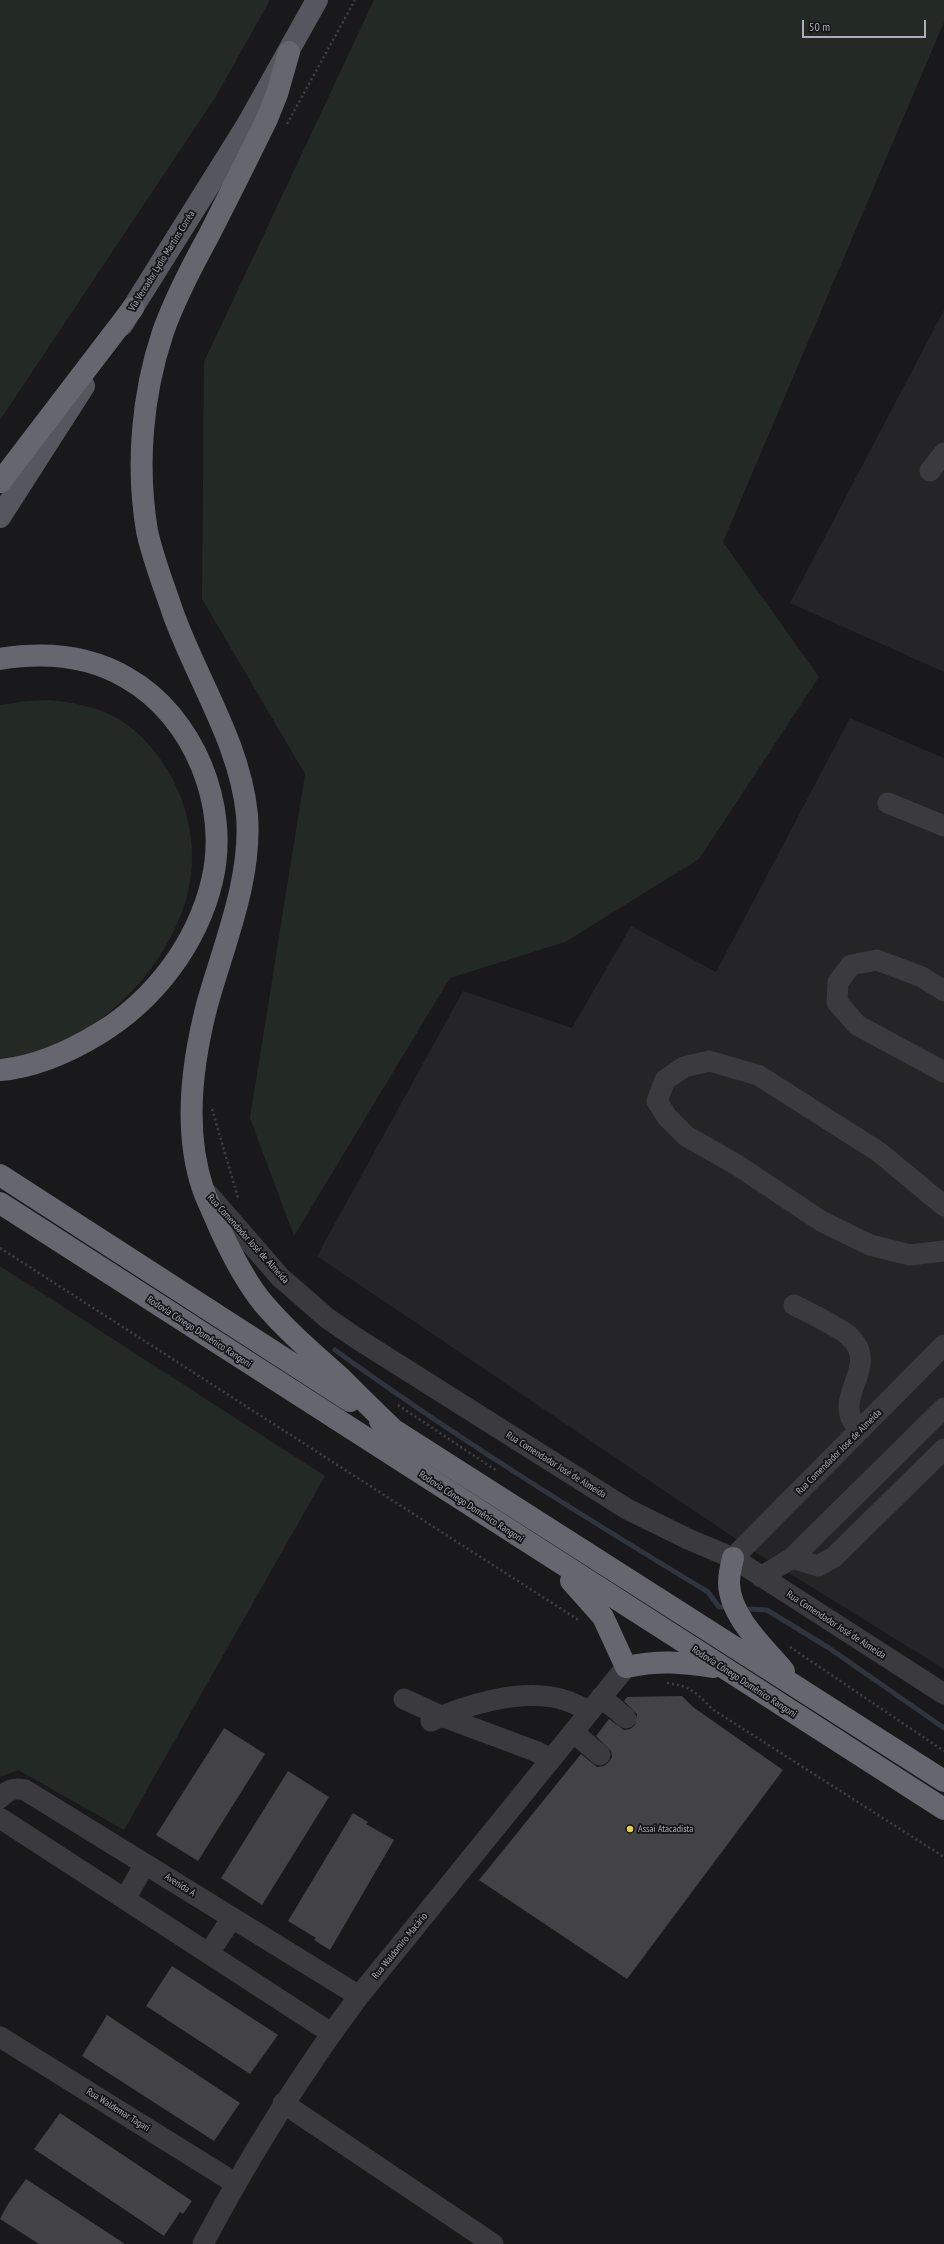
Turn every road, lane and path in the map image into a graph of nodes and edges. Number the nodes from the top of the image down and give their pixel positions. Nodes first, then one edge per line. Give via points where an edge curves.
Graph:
1 (317, 0) edge
2 (355, 0) edge
3 (288, 52) junction
4 (285, 128) dead end
5 (133, 308) junction
6 (944, 453) edge
7 (930, 471) dead end
8 (0, 482) edge
9 (0, 517) edge
10 (0, 659) edge
11 (888, 803) dead end
12 (944, 826) edge
13 (944, 991) edge
14 (0, 1070) edge
15 (944, 1072) edge
16 (210, 1102) dead end
17 (0, 1175) edge
18 (203, 1188) junction
19 (239, 1201) dead end
20 (0, 1203) edge
21 (944, 1206) edge
22 (0, 1248) edge
23 (944, 1251) edge
24 (794, 1305) dead end
25 (944, 1345) edge
26 (395, 1403) dead end
27 (944, 1408) edge
28 (392, 1428) junction
29 (859, 1431) junction
30 (944, 1449) edge
31 (500, 1473) dead end
32 (548, 1557) junction
33 (733, 1558) junction
34 (792, 1558) junction
35 (761, 1577) junction
36 (580, 1622) dead end
37 (786, 1644) dead end
38 (626, 1667) junction
39 (723, 1668) junction
40 (664, 1683) dead end
41 (798, 1687) junction
42 (944, 1694) edge
43 (404, 1699) dead end
44 (595, 1704) junction
45 (626, 1718) dead end
46 (436, 1719) junction
47 (573, 1732) junction
48 (944, 1751) edge
49 (600, 1755) dead end
50 (551, 1759) junction
51 (944, 1781) edge
52 (0, 1798) edge
53 (944, 1809) edge
54 (0, 1818) edge
55 (944, 1857) edge
56 (145, 1864) junction
57 (125, 1899) junction
58 (232, 1918) junction
59 (209, 1953) junction
60 (359, 1996) junction
61 (331, 2033) junction
62 (0, 2037) edge
63 (283, 2103) junction
64 (235, 2183) junction
65 (481, 2241) edge
66 (203, 2244) edge

1 - 3 main road, Via Vereador Lydio Martins Corrêa
2 - 4 path
3 - 5 main road, Via Vereador Lydio Martins Corrêa via 247,125
3 - 18 highway via 277,94 267,119 177,297 163,332 152,368 144,412 142,453 148,532 178,626 235,761 246,814 247,836 242,884 202,1026 193,1078 194,1137
5 - 8 highway
5 - 9 main road, Via Vereador Lydio Martins Corrêa
6 - 7 street
10 - 14 highway via 47,655 68,657 110,669 147,693 179,726 202,766 214,815 216,847 212,879 203,910 189,941 161,980 124,1019 52,1058
11 - 12 street
13 - 15 street via 922,977 878,960 852,965 838,982 837,1002 857,1025
16 - 19 path
17 - 28 highway
18 - 28 highway via 237,1263 262,1302 289,1332
18 - 33 street, Rua Comendador José de Almeida via 280,1277 327,1318 627,1509
20 - 32 highway, Rodovia Cônego Domênico Rangoni
21 - 23 street via 879,1152 758,1075 709,1061 684,1067 665,1080 657,1101 667,1117 686,1136 736,1165 821,1221 870,1246 910,1255
22 - 36 path
24 - 29 street via 850,1337 861,1354 860,1370 849,1405 850,1417
25 - 29 street, Rua Comendador Jose de Almeida
26 - 31 path
27 - 34 street
28 - 41 highway
29 - 33 street, Rua Comendador Jose de Almeida
30 - 34 street via 834,1557 818,1566
32 - 38 highway via 603,1617
32 - 39 highway, Rodovia Cônego Domênico Rangoni
33 - 35 street, Rua Comendador José de Almeida
33 - 41 highway via 729,1584 741,1618
34 - 35 street
35 - 42 street, Rua Comendador José de Almeida
37 - 48 path
38 - 39 highway via 671,1661
38 - 44 street, Rua Waldomiro Macário
39 - 53 highway, Rodovia Cônego Domênico Rangoni
40 - 55 path via 696,1692 712,1708
41 - 51 highway
43 - 46 street
44 - 45 street
44 - 46 street via 553,1697 526,1696 457,1709
44 - 47 street, Rua Waldomiro Macário
46 - 50 street via 535,1751
47 - 49 street
47 - 50 street, Rua Waldomiro Macário
50 - 60 street, Rua Waldomiro Macário
52 - 56 street, Avenida A via 7,1791 16,1788 25,1790
54 - 57 street
56 - 57 street
56 - 58 street, Avenida A
57 - 59 street
58 - 59 street
58 - 60 street, Avenida A
59 - 61 street
60 - 61 street, Rua Waldomiro Macário
61 - 63 street, Rua Waldomiro Macário
62 - 64 street, Rua Waldemar Tagari
63 - 64 street, Rua Waldomiro Macário
63 - 65 street
64 - 66 street, Rua Waldomiro Macário

